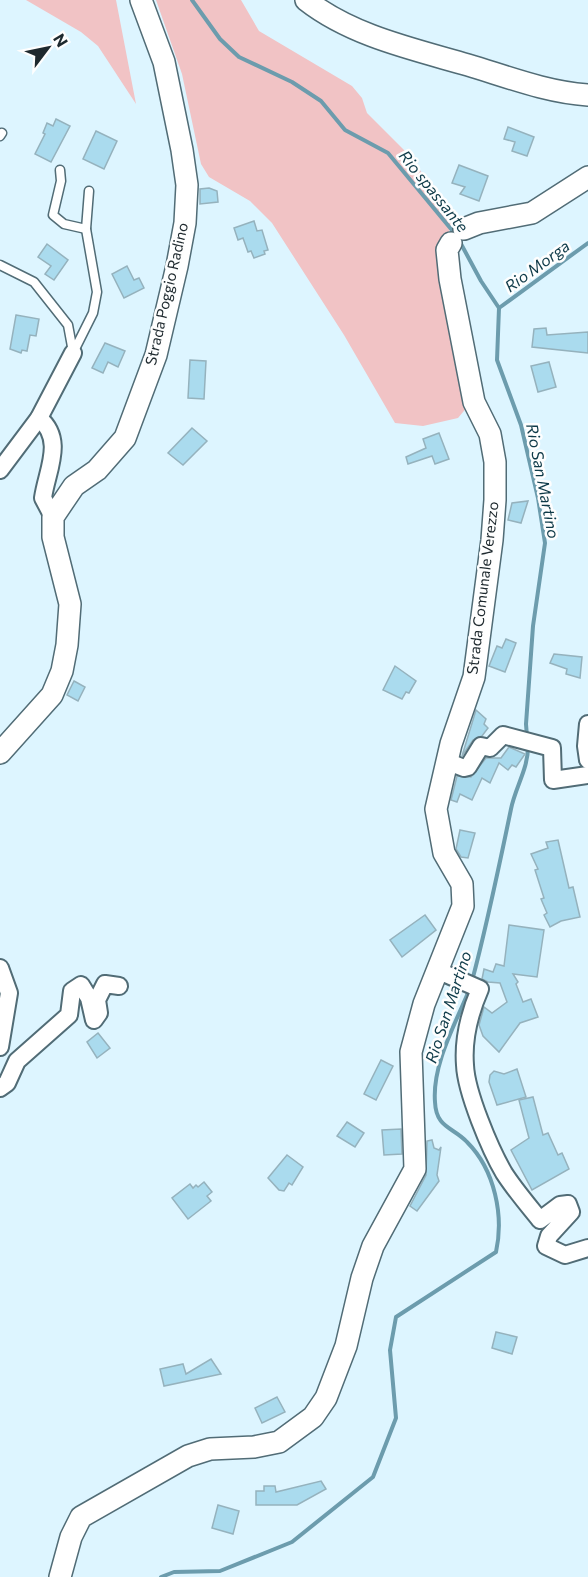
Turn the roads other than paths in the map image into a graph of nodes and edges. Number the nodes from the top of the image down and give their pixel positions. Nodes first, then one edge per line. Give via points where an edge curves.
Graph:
1 (141, 0) edge
2 (306, 0) edge
3 (588, 95) edge
4 (60, 170) dead end
5 (588, 177) edge
6 (89, 191) dead end
7 (86, 229) junction
8 (0, 265) edge
9 (73, 352) junction
10 (39, 418) junction
11 (0, 470) edge
12 (53, 517) junction
13 (588, 724) edge
14 (0, 753) edge
15 (588, 760) edge
16 (445, 769) junction
17 (588, 775) edge
18 (0, 968) edge
19 (439, 971) junction
20 (118, 986) dead end
21 (0, 1047) edge
22 (0, 1088) edge
23 (588, 1248) edge
24 (60, 1577) edge

1 - 12 street, Strada Poggio Radino via 164,62 182,150 187,185 184,223 156,355 124,438 97,470 74,486
2 - 3 street via 322,12 378,38 554,92
4 - 7 lane via 53,215 64,224
5 - 16 street, Strada Comunale Verezzo via 532,213 479,223 458,236 447,250 474,402 489,434 495,462 495,500 474,677
6 - 7 lane
7 - 9 lane via 97,292 93,313
8 - 9 lane via 34,282 68,325
9 - 10 street
10 - 11 street
10 - 12 street via 53,436 43,498
12 - 14 street via 53,537 70,604 62,670 52,695
13 - 15 street
16 - 17 street via 451,763 468,767 481,746 490,748 503,735 552,748 553,780
16 - 19 street, Strada Comunale Verezzo via 436,809 438,827 444,853 462,884 463,906
18 - 21 street via 9,993
19 - 23 street via 480,989 467,1031 465,1066 474,1102 504,1172 540,1220 560,1205 568,1204 571,1212 549,1236 546,1246 565,1255
19 - 24 street, Strada Comunale Verezzo via 424,1004 411,1052 415,1169 373,1246 346,1346 326,1398 313,1417 279,1442 210,1449 188,1456 81,1517
20 - 22 street via 105,984 94,1020 90,998 81,985 72,991 69,1015 17,1061 7,1083

